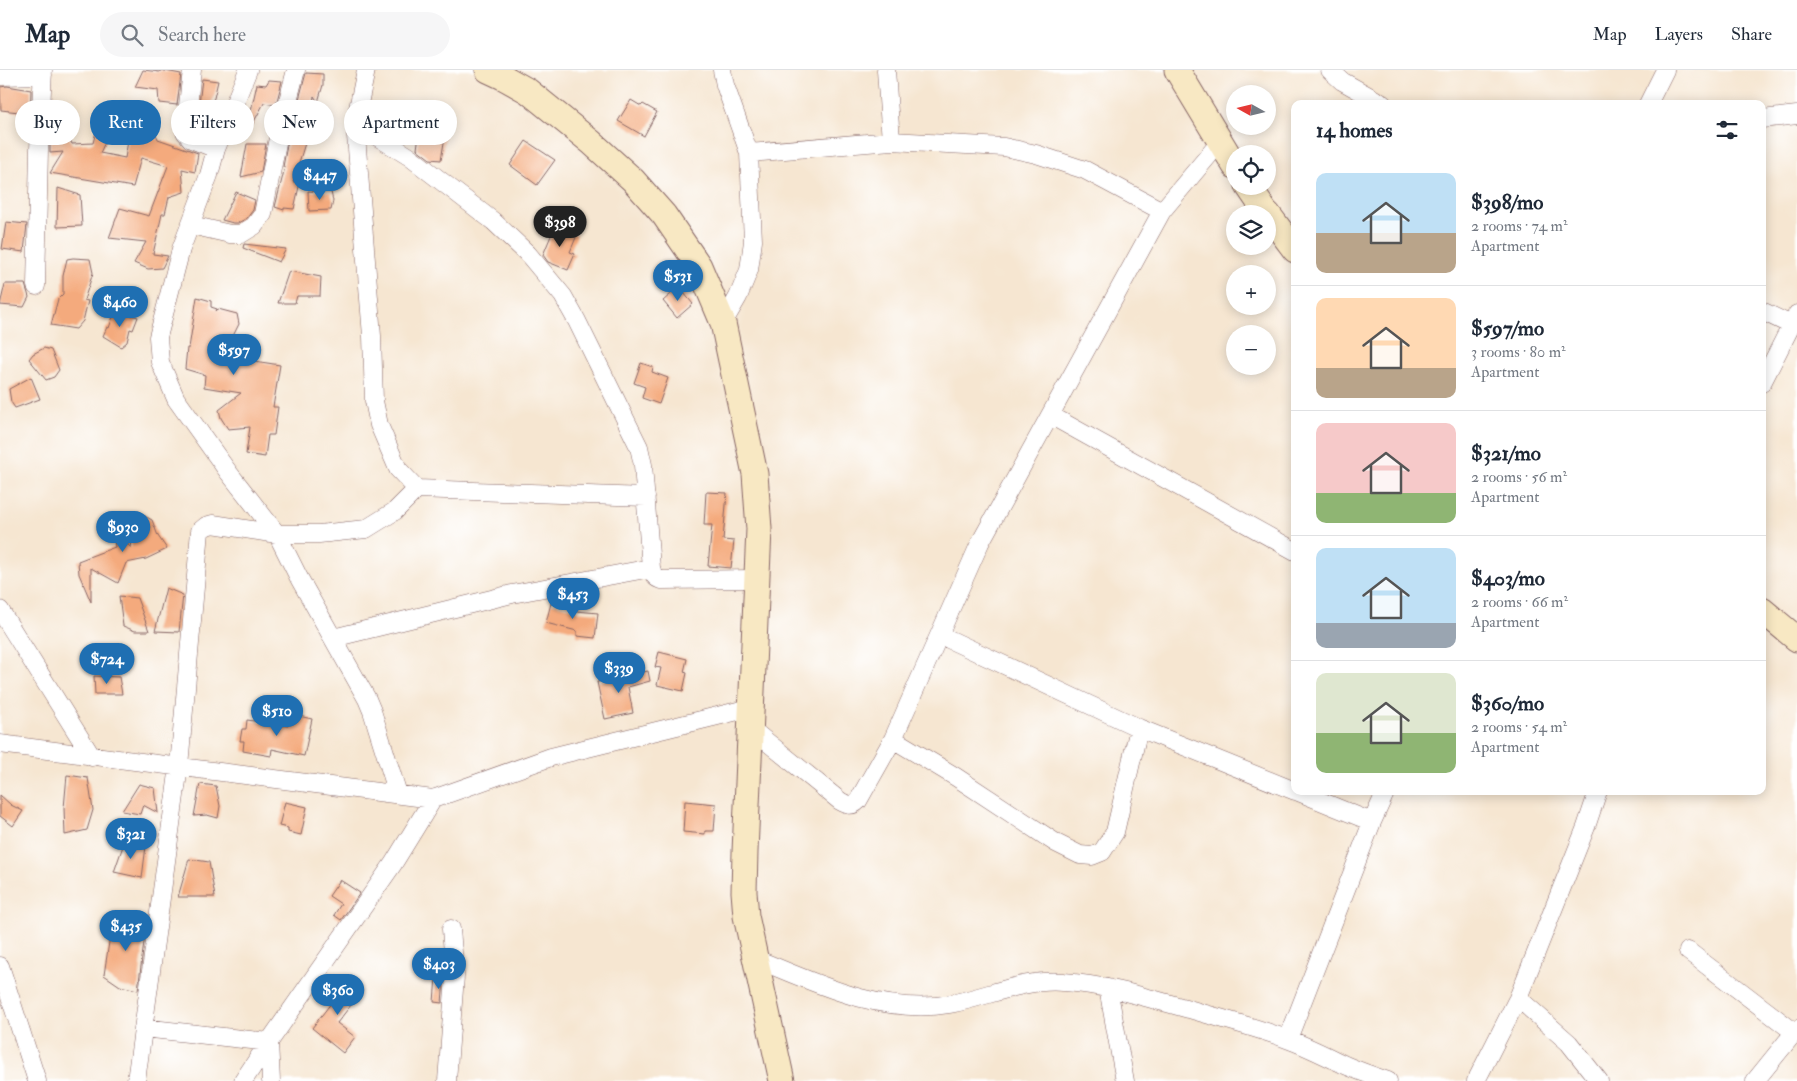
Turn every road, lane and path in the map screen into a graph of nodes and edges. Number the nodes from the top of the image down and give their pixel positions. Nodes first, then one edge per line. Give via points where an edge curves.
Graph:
1 (192, 70) edge
2 (248, 70) edge
3 (296, 70) edge
4 (366, 70) edge
5 (488, 70) edge
6 (722, 70) edge
7 (886, 70) edge
8 (1178, 70) edge
9 (1665, 70) edge
10 (43, 73) edge
11 (1338, 74) edge
12 (0, 76) edge
13 (360, 100) edge
14 (1377, 100) edge
15 (1650, 100) edge
16 (1797, 115) edge
17 (1766, 119) edge
18 (891, 141) junction
19 (1220, 142) junction
20 (357, 145) edge
21 (391, 145) edge
22 (216, 149) junction
23 (749, 152) junction
24 (1226, 152) edge
25 (1162, 211) junction
26 (191, 225) junction
27 (1276, 226) edge
28 (1291, 245) edge
29 (36, 286) dead end
30 (1766, 312) edge
31 (1794, 320) edge
32 (723, 323) junction
33 (1766, 375) edge
34 (1050, 415) junction
35 (417, 489) junction
36 (646, 497) junction
37 (277, 534) junction
38 (1291, 549) edge
39 (651, 568) junction
40 (756, 579) junction
41 (0, 610) edge
42 (1766, 613) edge
43 (940, 635) junction
44 (333, 638) junction
45 (1797, 639) edge
46 (750, 718) junction
47 (1139, 728) junction
48 (893, 739) junction
49 (0, 744) edge
50 (92, 757) junction
51 (179, 766) junction
52 (1291, 789) edge
53 (398, 794) junction
54 (1305, 795) edge
55 (1384, 795) edge
56 (1597, 795) edge
57 (433, 799) junction
58 (1372, 822) junction
59 (451, 929) dead end
60 (1688, 950) dead end
61 (754, 958) junction
62 (0, 966) edge
63 (1108, 988) junction
64 (1518, 998) junction
65 (142, 1028) junction
66 (1796, 1031) edge
67 (1288, 1039) junction
68 (269, 1042) junction
69 (1382, 1080) edge
70 (37, 1081) edge
71 (136, 1081) edge
72 (243, 1081) edge
73 (271, 1081) edge
74 (447, 1081) edge
75 (782, 1081) edge
76 (1125, 1081) edge
77 (1476, 1081) edge
78 (1599, 1081) edge
79 (1755, 1081) edge

1 - 22 street via 185,132 190,139
2 - 22 street
3 - 26 street via 263,214 254,226 241,234
4 - 13 street
5 - 32 street via 528,91 633,180 664,215 699,266
6 - 23 street
7 - 18 street
8 - 19 street
9 - 15 street
10 - 12 street
10 - 29 street
11 - 14 street
16 - 17 street
18 - 23 street
18 - 25 street via 1004,147 1036,154 1085,170
19 - 24 street
19 - 25 street
20 - 35 street via 374,401 379,425 398,469
21 - 36 street via 493,222 528,254 563,296 639,447
22 - 26 street
23 - 32 street via 753,241 749,270
25 - 34 street
26 - 37 street via 181,250 158,337 160,362 176,399
27 - 28 street
30 - 31 street
31 - 33 street
32 - 40 street via 755,474 759,529
34 - 38 street
34 - 43 street via 980,543
35 - 36 street
35 - 37 street via 395,511 366,529
36 - 39 street
37 - 44 street
37 - 51 street via 214,524 200,531
39 - 40 street via 654,576 662,580
39 - 44 street via 512,594
40 - 46 street
41 - 50 street
42 - 45 street
43 - 47 street
43 - 48 street
44 - 53 street via 372,711
46 - 48 street via 840,801 850,805 862,796
46 - 57 street via 551,756
46 - 61 street via 744,892
47 - 48 street via 1115,832 1102,852 1092,856 1080,855 1056,843
47 - 52 street
49 - 50 street
50 - 51 street
51 - 53 street
51 - 65 street
53 - 57 street
54 - 58 street
55 - 58 street
56 - 64 street
57 - 68 street via 393,864
58 - 67 street
59 - 74 street via 455,976
60 - 66 street
61 - 63 street via 830,988 883,1003 907,1006 950,1004 1054,981
61 - 75 street
62 - 70 street
63 - 67 street
63 - 76 street
64 - 77 street
64 - 78 street via 1569,1043
65 - 68 street
65 - 71 street
66 - 79 street
67 - 69 street
68 - 72 street
68 - 73 street

